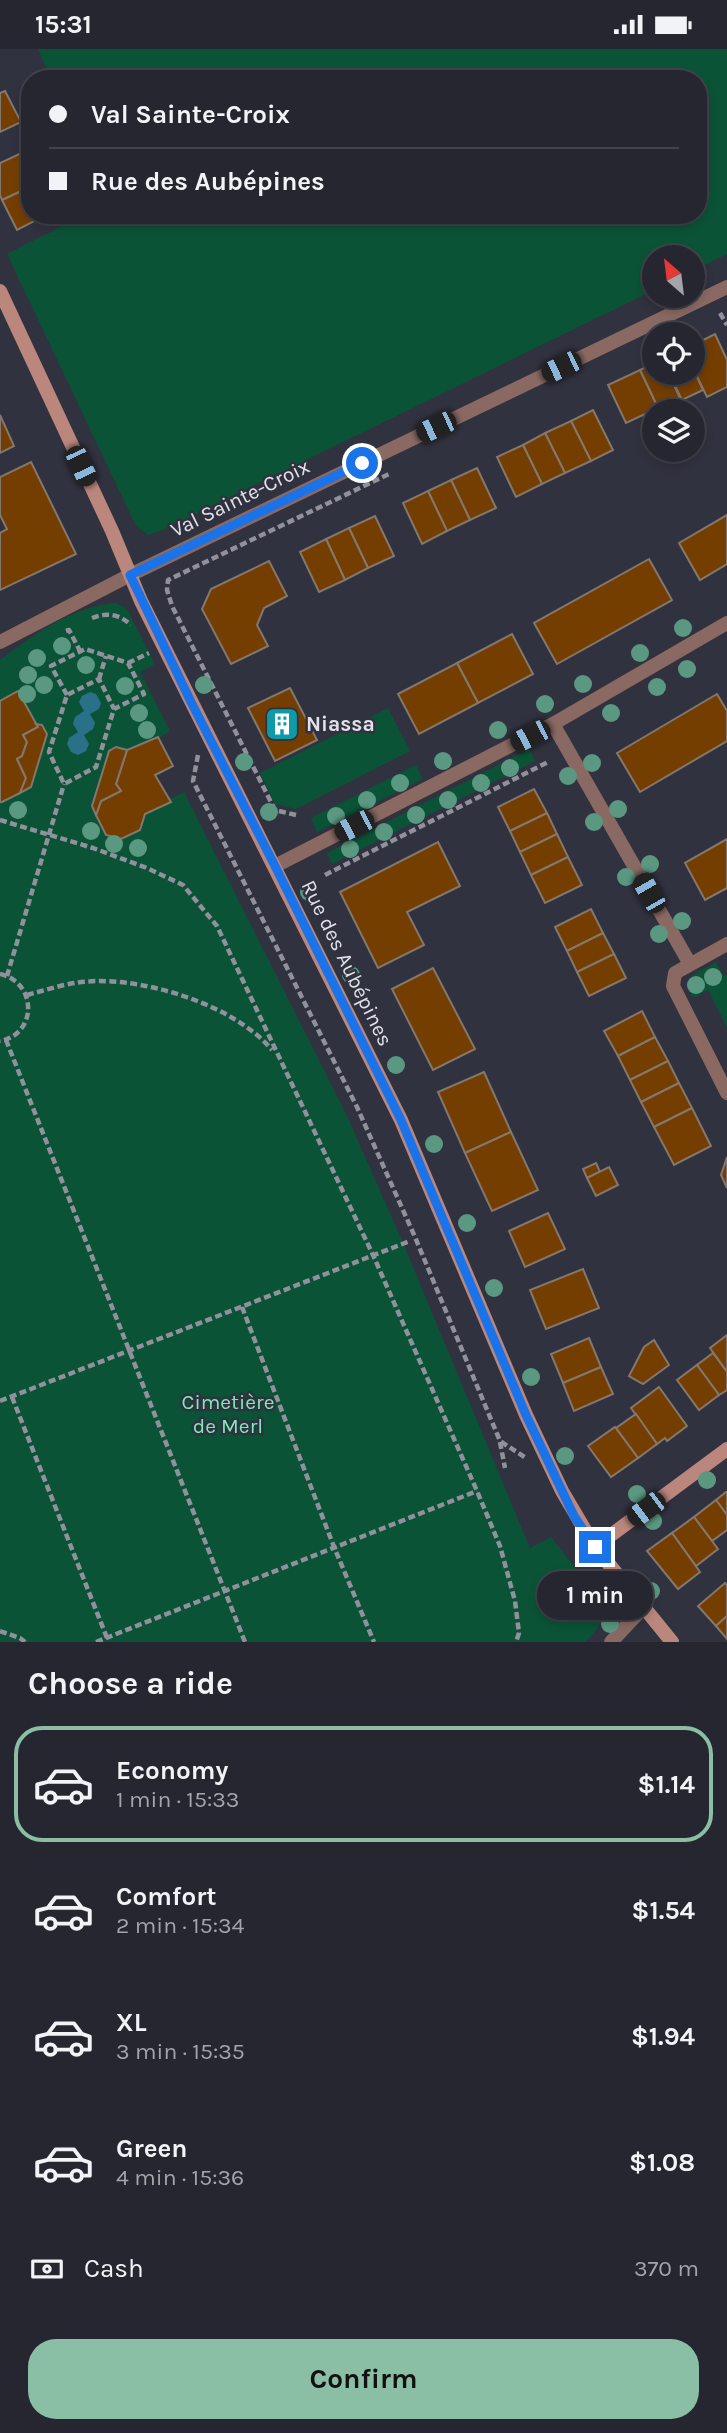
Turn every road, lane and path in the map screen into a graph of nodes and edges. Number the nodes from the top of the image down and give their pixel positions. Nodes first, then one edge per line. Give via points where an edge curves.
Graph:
1 (727, 287) edge
2 (0, 291) edge
3 (720, 313) dead end
4 (727, 325) edge
5 (395, 471) dead end
6 (130, 575) junction
7 (86, 621) dead end
8 (727, 624) edge
9 (78, 625) dead end
10 (69, 630) junction
11 (137, 633) dead end
12 (57, 635) dead end
13 (0, 642) edge
14 (142, 643) dead end
15 (80, 651) junction
16 (148, 653) dead end
17 (106, 656) junction
18 (99, 679) junction
19 (67, 695) junction
20 (114, 709) junction
21 (553, 724) junction
22 (204, 727) junction
23 (548, 762) dead end
24 (64, 784) junction
25 (296, 815) dead end
26 (0, 820) edge
27 (49, 835) junction
28 (275, 866) junction
29 (325, 875) dead end
30 (727, 944) edge
31 (690, 964) junction
32 (0, 974) edge
33 (7, 976) junction
34 (27, 995) junction
35 (3, 1040) edge
36 (278, 1058) junction
37 (727, 1093) edge
38 (410, 1241) dead end
39 (373, 1255) junction
40 (242, 1307) junction
41 (129, 1351) junction
42 (12, 1397) junction
43 (0, 1401) edge
44 (500, 1441) junction
45 (727, 1449) edge
46 (533, 1463) dead end
47 (505, 1468) dead end
48 (477, 1491) junction
49 (334, 1547) junction
50 (595, 1547) junction
51 (225, 1591) junction
52 (643, 1608) junction
53 (0, 1631) edge
54 (107, 1638) junction
55 (25, 1642) edge
56 (96, 1642) edge
57 (245, 1642) edge
58 (374, 1642) edge
59 (516, 1642) edge
60 (611, 1642) edge
61 (672, 1642) edge

1 - 6 street, Val Sainte-Croix
2 - 6 street, Rue des Aubépines
3 - 4 path
5 - 25 path via 169,580 172,606 275,810
6 - 13 street, Val Sainte-Croix
6 - 22 street, Rue des Aubépines
7 - 11 path via 108,614 120,616
8 - 21 street
9 - 10 path
10 - 12 path
10 - 15 path
14 - 16 path
15 - 17 path
15 - 19 path via 51,666
17 - 18 path
17 - 20 path via 128,663 144,694
18 - 19 path
18 - 20 path
19 - 24 path via 49,752
20 - 24 path via 96,767
21 - 28 street
21 - 31 street
22 - 28 street, Rue des Aubépines
22 - 44 path via 193,781 362,1117
23 - 29 path
24 - 27 path
26 - 27 path
27 - 33 path
27 - 36 path via 183,885 217,926
28 - 50 street, Rue des Aubépines via 401,1120 536,1437 574,1516
30 - 31 street
31 - 37 street via 675,973 673,986
32 - 33 path
33 - 34 path
34 - 35 path via 23,1027
34 - 36 path via 87,982 120,982 178,993 230,1017 263,1039
35 - 41 path
36 - 39 path
38 - 39 path
39 - 40 path
39 - 48 path
40 - 41 path
40 - 49 path
41 - 42 path
41 - 51 path
42 - 43 path
42 - 54 path
44 - 46 path
44 - 47 path
45 - 50 street
48 - 49 path
48 - 59 path via 500,1546 515,1601
49 - 51 path
49 - 58 path
50 - 52 street, Rue des Aubépines
51 - 54 path
51 - 57 path
52 - 60 street
52 - 61 street, Rue des Aubépines
53 - 55 path
54 - 56 path

